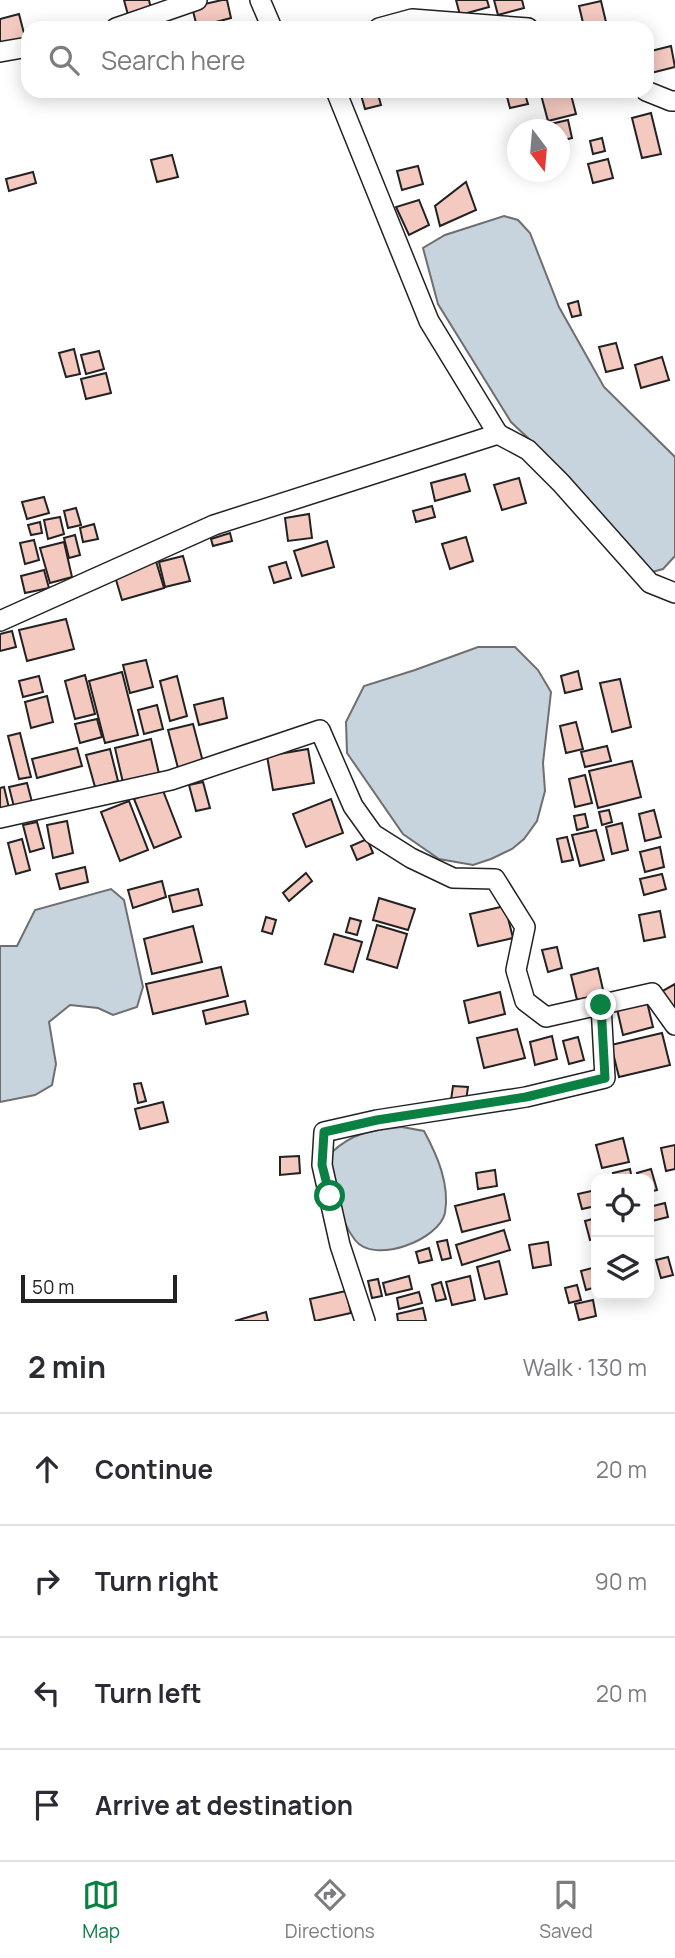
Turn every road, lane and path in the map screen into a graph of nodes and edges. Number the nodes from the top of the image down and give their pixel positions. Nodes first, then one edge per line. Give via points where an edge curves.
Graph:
1 (197, 0) edge
2 (260, 0) edge
3 (136, 21) edge
4 (269, 21) edge
5 (405, 21) edge
6 (438, 21) edge
7 (21, 48) edge
8 (0, 52) edge
9 (654, 95) edge
10 (339, 98) edge
11 (675, 101) edge
12 (498, 434) junction
13 (675, 593) edge
14 (0, 621) edge
15 (0, 818) edge
16 (601, 1005) junction
17 (675, 1025) edge
18 (365, 1321) edge

1 - 3 street
2 - 4 street
5 - 6 street
7 - 8 street
9 - 11 street
10 - 12 street via 429,321
12 - 13 street via 528,450 650,583
12 - 14 street via 214,525
15 - 16 street via 171,780 320,730 353,806 373,834 453,878 495,879 526,927 516,970 525,1001 546,1017
16 - 17 street via 652,993
16 - 18 street via 605,1078 526,1097 324,1132 322,1165 340,1245

